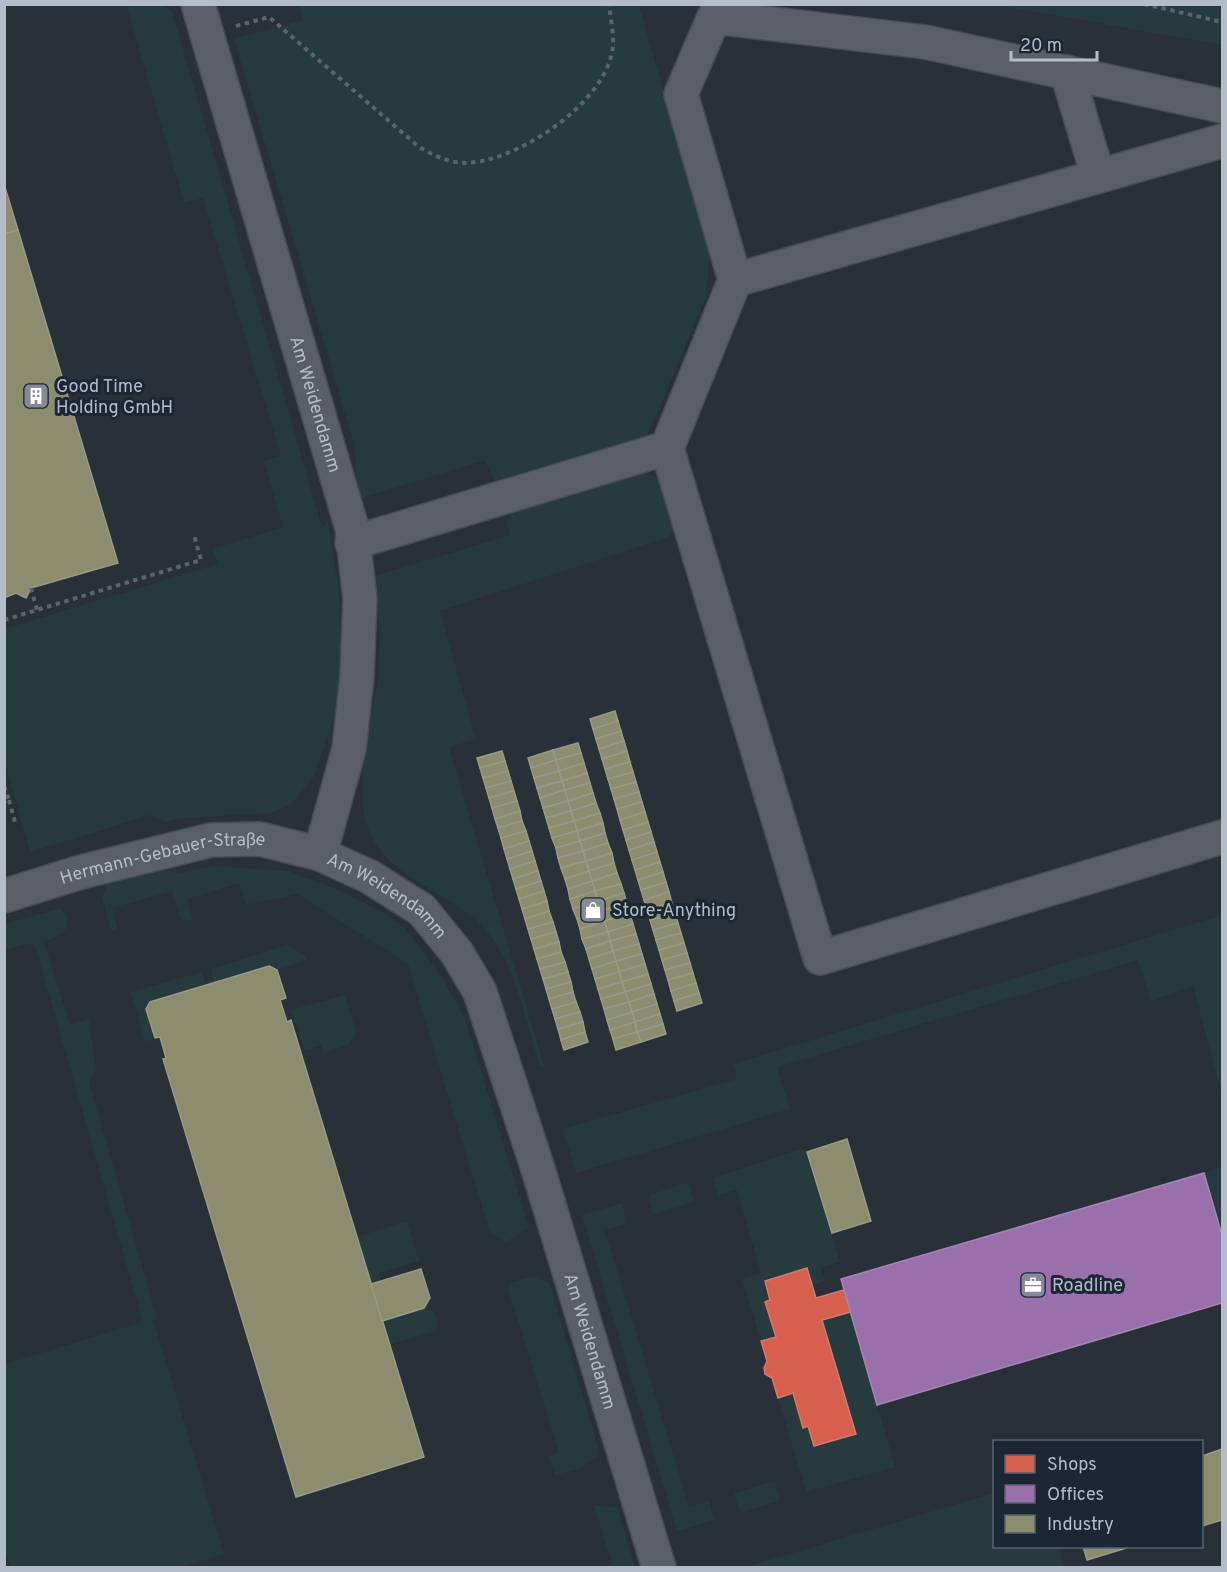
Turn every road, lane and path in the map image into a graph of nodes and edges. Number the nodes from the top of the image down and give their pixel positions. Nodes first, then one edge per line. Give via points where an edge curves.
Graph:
1 (198, 4) edge
2 (609, 4) edge
3 (1144, 4) edge
4 (268, 17) dead end
5 (1222, 22) edge
6 (1067, 72) junction
7 (1222, 106) edge
8 (1222, 141) edge
9 (1098, 176) junction
10 (735, 280) junction
11 (667, 448) junction
12 (194, 535) dead end
13 (352, 543) junction
14 (31, 588) dead end
15 (37, 610) junction
16 (4, 620) edge
17 (4, 786) edge
18 (7, 801) edge
19 (16, 826) dead end
20 (1222, 837) edge
21 (320, 854) junction
22 (4, 896) edge
23 (659, 1568) edge

1 - 13 street, Am Weidendamm via 352,528
2 - 4 path via 613,46 602,80 577,110 550,131 476,163 444,160 419,147
3 - 5 path
6 - 7 street
6 - 9 street
6 - 10 street via 926,42 714,17 681,94
8 - 9 street
9 - 10 street
10 - 11 street
11 - 13 street
11 - 20 street via 820,958
12 - 15 path via 201,560
13 - 21 street, Am Weidendamm via 360,599 357,676 349,749
14 - 15 path
15 - 16 path
17 - 18 path
18 - 19 path
21 - 22 street, Hermann-Gebauer-Straße via 260,839 211,840 81,872
21 - 23 street, Am Weidendamm via 370,877 422,910 458,953 480,992

